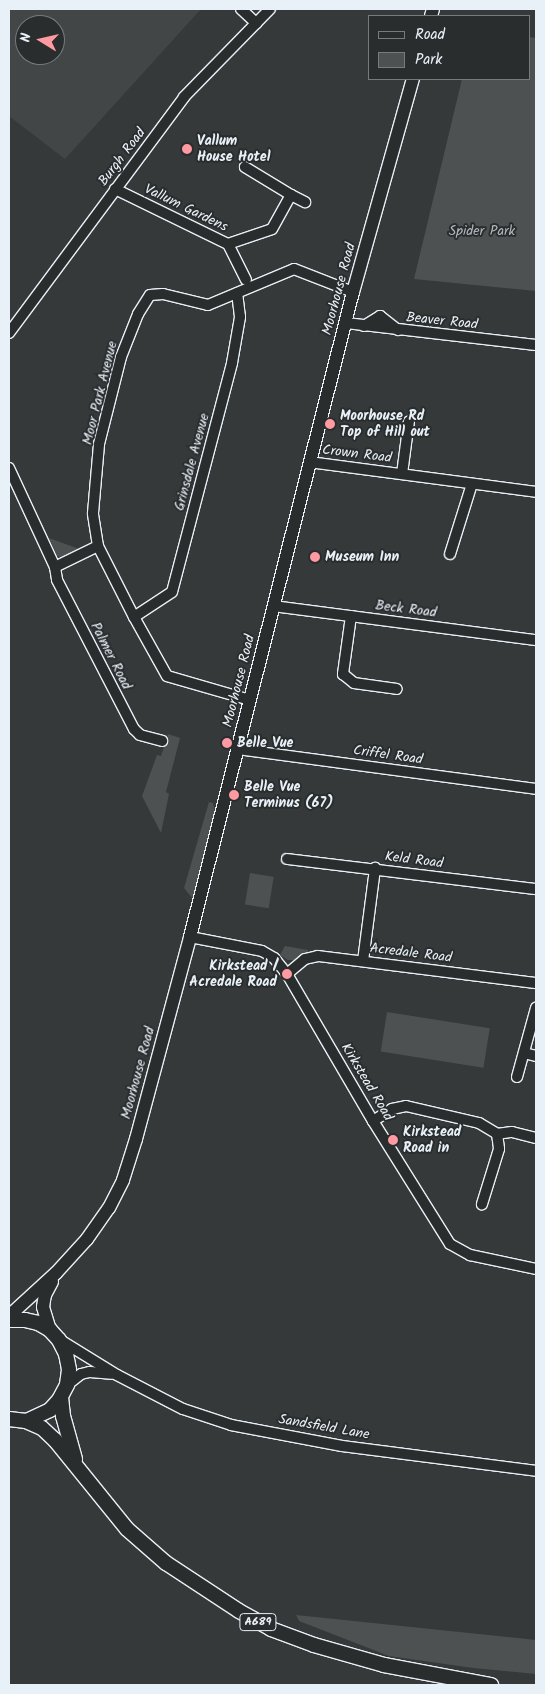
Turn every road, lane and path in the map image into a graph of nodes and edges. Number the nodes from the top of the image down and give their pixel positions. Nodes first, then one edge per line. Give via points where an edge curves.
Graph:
1 (241, 9) edge
2 (270, 9) edge
3 (256, 23) junction
4 (413, 80) edge
5 (245, 167) dead end
6 (116, 189) junction
7 (291, 196) junction
8 (305, 202) dead end
9 (228, 244) junction
10 (246, 280) dead end
11 (353, 292) junction
12 (237, 293) junction
13 (346, 323) junction
14 (9, 333) edge
15 (536, 345) edge
16 (410, 421) dead end
17 (309, 462) junction
18 (9, 468) edge
19 (402, 474) junction
20 (472, 484) junction
21 (536, 492) edge
22 (98, 546) junction
23 (450, 554) dead end
24 (55, 567) junction
25 (272, 606) junction
26 (350, 616) junction
27 (134, 617) junction
28 (536, 640) edge
29 (396, 689) dead end
30 (250, 700) junction
31 (162, 741) dead end
32 (237, 749) junction
33 (536, 789) edge
34 (287, 858) dead end
35 (375, 868) junction
36 (536, 889) edge
37 (190, 937) junction
38 (363, 961) junction
39 (287, 974) junction
40 (536, 983) edge
41 (536, 1008) edge
42 (524, 1053) junction
43 (536, 1056) edge
44 (517, 1077) dead end
45 (373, 1121) junction
46 (497, 1134) junction
47 (536, 1138) edge
48 (482, 1204) dead end
49 (536, 1270) edge
50 (56, 1272) junction
51 (9, 1318) edge
52 (53, 1334) junction
53 (117, 1375) junction
54 (64, 1391) junction
55 (14, 1420) edge
56 (76, 1465) junction
57 (536, 1471) edge
58 (491, 1685) edge

1 - 3 street
2 - 3 street, Burgh Road
3 - 6 street, Burgh Road via 184,97
4 - 11 main road, Moorhouse Road
5 - 7 street
6 - 9 street, Vallum Gardens
6 - 14 street, Burgh Road
7 - 8 street
7 - 9 street, Vallum Gardens via 272,229
9 - 10 street
11 - 12 street, Moor Park Avenue via 294,269
11 - 13 main road, Moorhouse Road
12 - 22 street, Moor Park Avenue via 208,305 163,294 150,295 138,314 121,357 99,444 93,513
12 - 27 street, Grinsdale Avenue via 240,318 232,363 172,592
13 - 15 street, Beaver Road via 364,326 380,316 398,330
13 - 17 main road, Moorhouse Road
16 - 19 street, Crown Road
17 - 19 street, Crown Road
17 - 25 main road, Moorhouse Road
18 - 24 street, Palmer Road
19 - 20 street, Crown Road
20 - 21 street, Crown Road
20 - 23 street
22 - 24 street
22 - 27 street, Moor Park Avenue
24 - 31 street, Palmer Road via 57,580 134,729 140,735
25 - 26 street, Beck Road
25 - 30 main road, Moorhouse Road
26 - 28 street, Beck Road
26 - 29 street via 343,674 354,682
27 - 30 street, Moor Park Avenue via 167,676
30 - 32 main road, Moorhouse Road
32 - 33 street, Criffel Road
32 - 37 main road, Moorhouse Road
34 - 35 street, Keld Road
35 - 36 street, Keld Road
35 - 38 street
37 - 39 street, Kirkstead Road via 262,950 274,958
37 - 50 main road, Moorhouse Road via 123,1180 109,1208 87,1239
38 - 39 street, Acredale Road via 318,956 305,959
38 - 40 street, Acredale Road
39 - 45 street, Kirkstead Road
41 - 42 street
42 - 43 street
42 - 44 street
45 - 46 street via 392,1109 406,1106 479,1123
45 - 49 street, Kirkstead Road via 450,1244 470,1255
46 - 47 street via 512,1132
46 - 48 street via 498,1149
50 - 51 main road, Moorhouse Road
50 - 52 main road, Moorhouse Road via 43,1307
51 - 52 highway via 38,1323
52 - 53 street, Sandsfield Lane
52 - 54 highway, A689 via 66,1354 69,1370
53 - 54 street via 81,1374
53 - 57 street, Sandsfield Lane via 183,1409 231,1425 342,1446
54 - 55 highway, A689 via 50,1410
54 - 56 highway, A689 via 63,1416
55 - 56 highway, A689 via 42,1428
56 - 58 highway, A689 via 127,1529 166,1562 271,1629 384,1665

